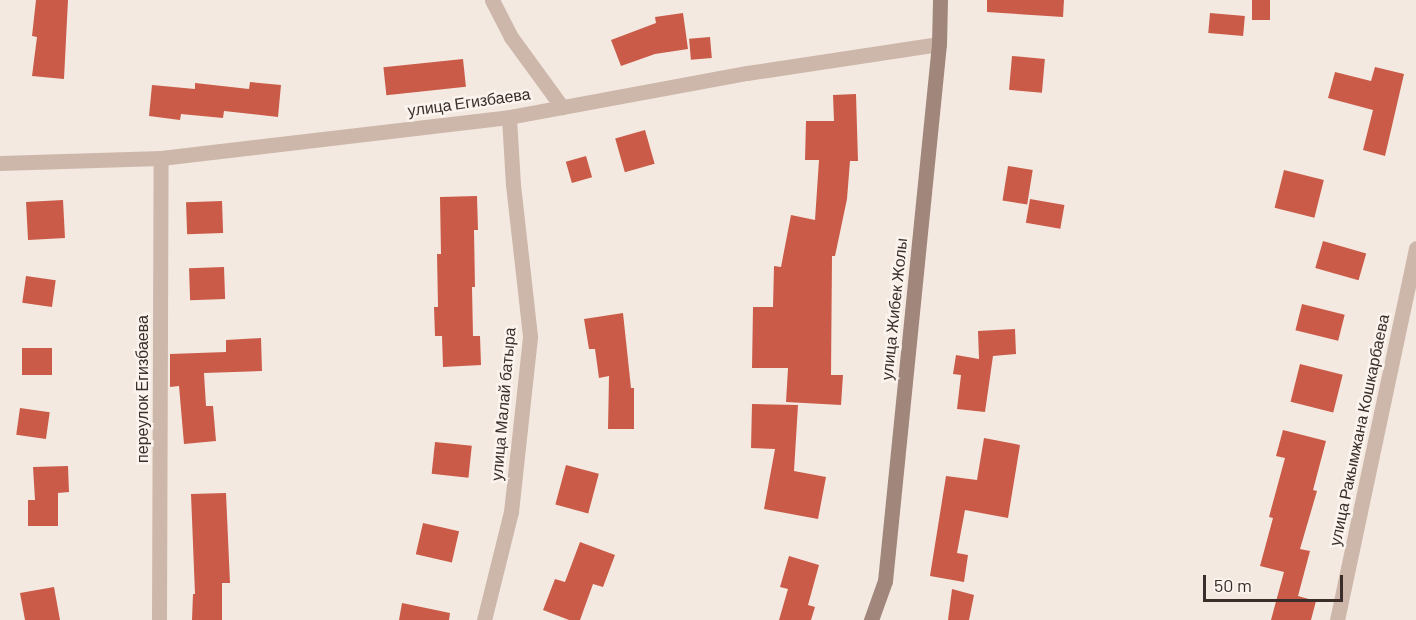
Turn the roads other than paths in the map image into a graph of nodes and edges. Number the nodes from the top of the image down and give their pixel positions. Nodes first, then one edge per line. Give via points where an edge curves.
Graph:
1 (492, 0) edge
2 (940, 0) edge
3 (939, 44) junction
4 (562, 107) junction
5 (509, 117) junction
6 (161, 158) junction
7 (0, 163) edge
8 (1416, 248) edge
9 (159, 620) edge
10 (484, 620) edge
11 (871, 620) edge
12 (1337, 620) edge

1 - 4 street via 511,38
2 - 3 main road, улица Жибек Жолы
3 - 4 street, улица Егизбаева via 747,73
3 - 11 main road, улица Жибек Жолы via 885,581
4 - 5 street, улица Егизбаева
5 - 6 street, улица Егизбаева
5 - 10 street, улица Малай батыра via 530,336 511,512
6 - 7 street, улица Егизбаева
6 - 9 street, переулок Егизбаева
8 - 12 street, улица Ракымжана Кошкарбаева

